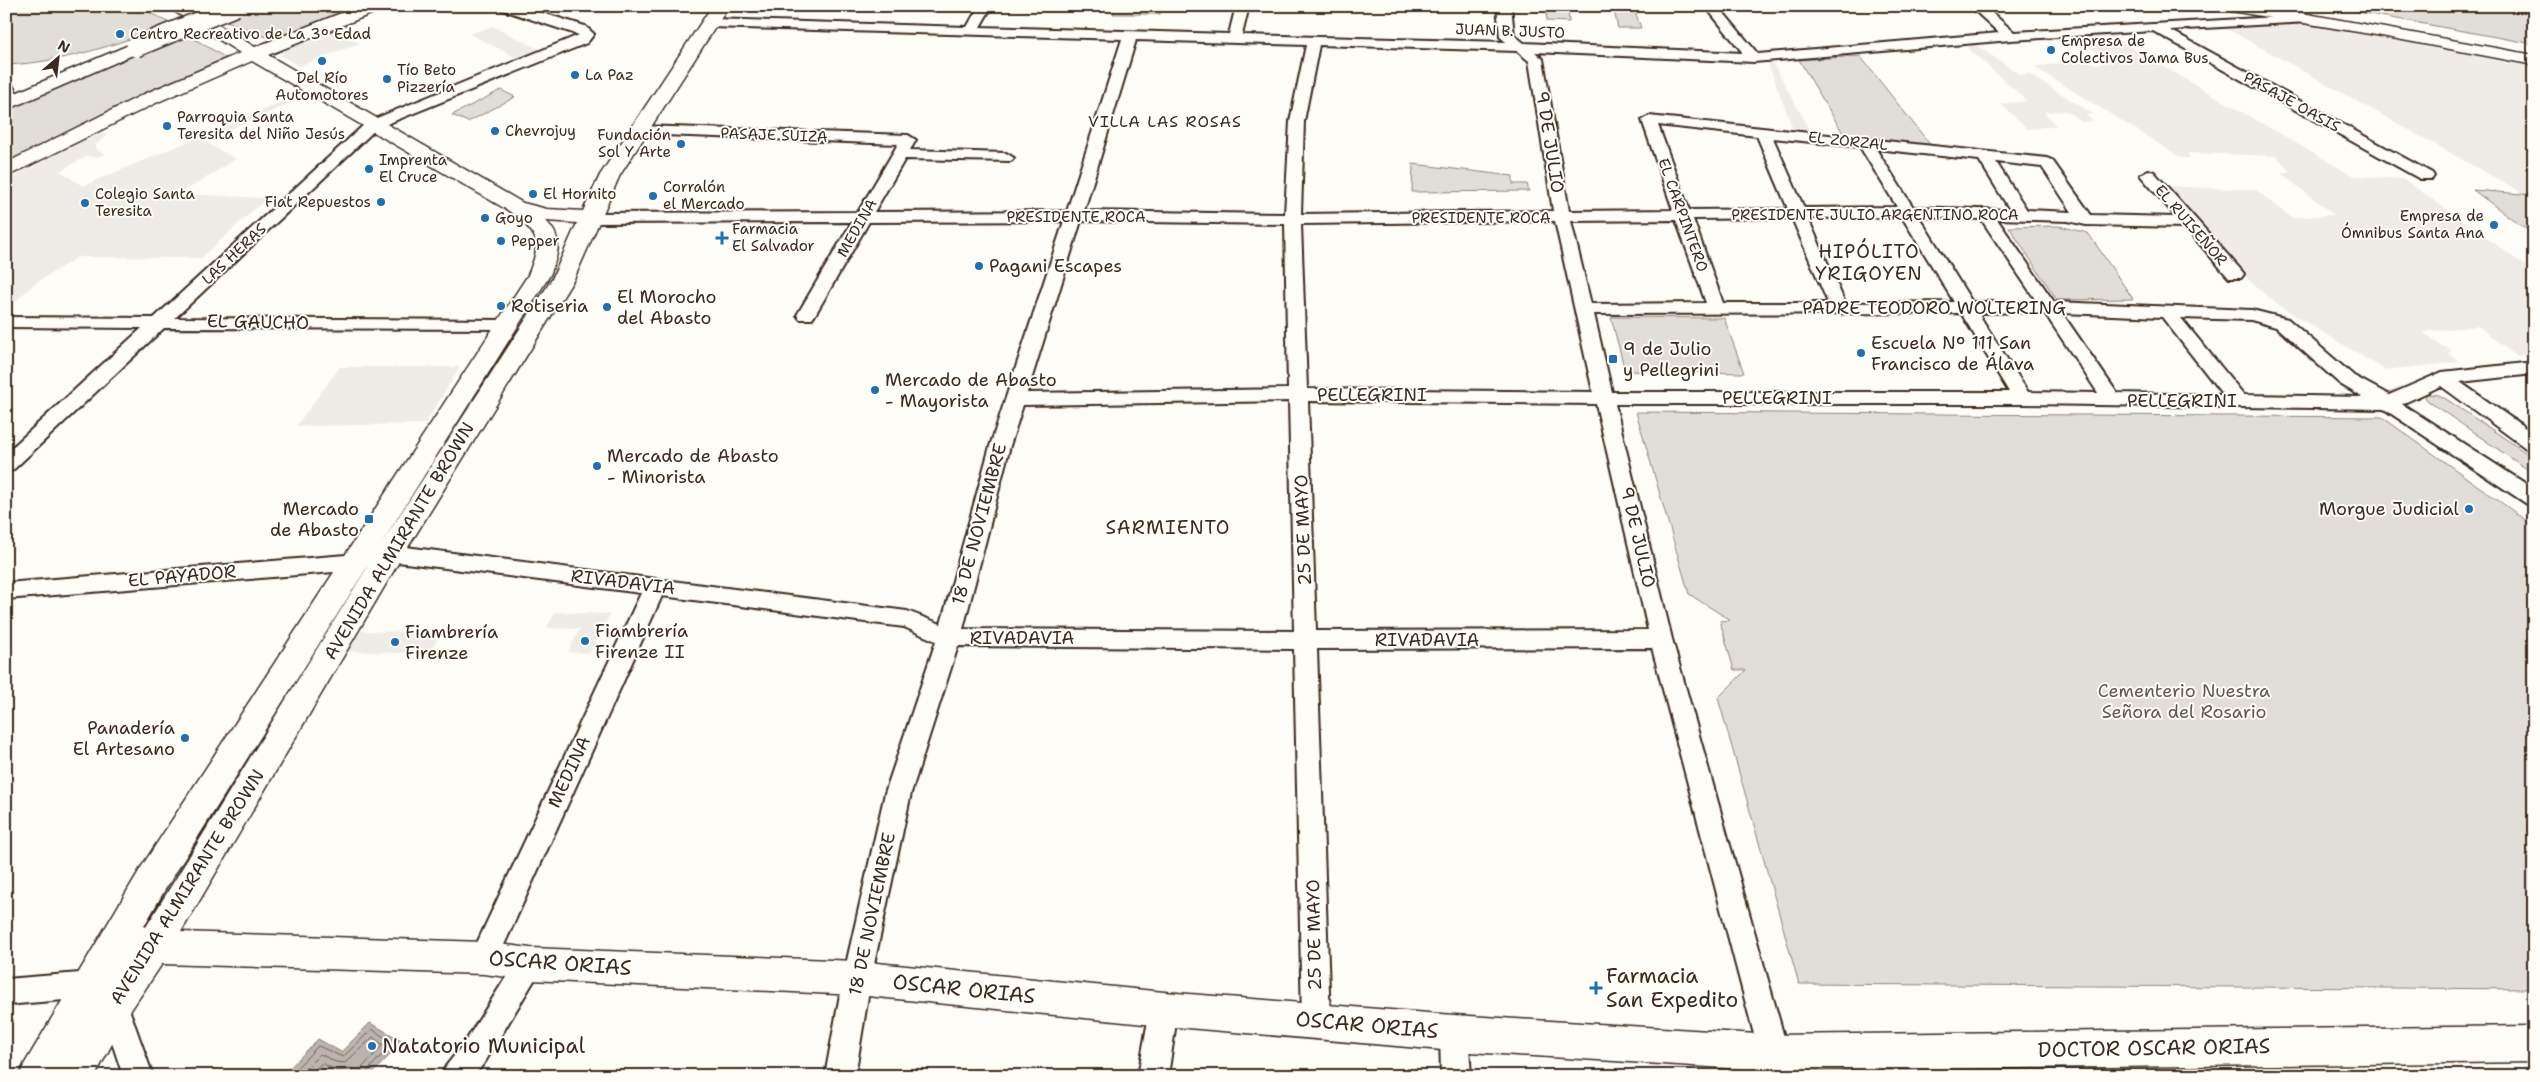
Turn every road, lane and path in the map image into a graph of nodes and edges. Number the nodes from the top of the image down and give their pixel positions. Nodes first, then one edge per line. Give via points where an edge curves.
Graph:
1 (174, 6) edge
2 (225, 6) edge
3 (236, 6) edge
4 (375, 6) edge
5 (505, 6) edge
6 (986, 6) edge
7 (1243, 6) edge
8 (1504, 6) edge
9 (1711, 6) edge
10 (1976, 6) edge
11 (2231, 6) edge
12 (716, 15) edge
13 (2308, 18) junction
14 (2158, 29) junction
15 (971, 31) junction
16 (2011, 36) junction
17 (1130, 37) junction
18 (1234, 39) junction
19 (1313, 42) junction
20 (132, 46) junction
21 (1521, 48) junction
22 (253, 54) junction
23 (1754, 58) junction
24 (2534, 60) edge
25 (6, 86) edge
26 (6, 98) edge
27 (6, 104) edge
28 (1649, 120) joint
29 (372, 125) junction
30 (641, 131) junction
31 (1763, 132) junction
32 (1865, 143) junction
33 (904, 147) junction
34 (1984, 156) junction
35 (1006, 158) dead end
36 (6, 171) edge
37 (610, 175) junction
38 (2148, 175) dead end
39 (2426, 176) dead end
40 (516, 207) junction
41 (1906, 213) junction
42 (1985, 213) junction
43 (1681, 214) junction
44 (1797, 214) junction
45 (2022, 215) junction
46 (865, 216) junction
47 (1073, 216) junction
48 (1562, 217) junction
49 (591, 218) junction
50 (1293, 219) junction
51 (2086, 220) junction
52 (2187, 222) junction
53 (2235, 274) dead end
54 (1965, 307) junction
55 (2049, 307) junction
56 (1839, 308) junction
57 (1585, 309) junction
58 (1717, 310) junction
59 (2166, 310) junction
60 (806, 315) dead end
61 (6, 322) edge
62 (162, 322) junction
63 (509, 325) junction
64 (2534, 368) edge
65 (2442, 378) junction
66 (1298, 394) junction
67 (1606, 396) junction
68 (2022, 398) junction
69 (1015, 399) junction
70 (2113, 401) junction
71 (2239, 402) junction
72 (2388, 403) junction
73 (2534, 444) edge
74 (6, 465) edge
75 (2534, 499) edge
76 (390, 553) junction
77 (358, 562) junction
78 (655, 586) junction
79 (6, 591) edge
80 (948, 637) junction
81 (1661, 639) junction
82 (1306, 640) junction
83 (138, 941) junction
84 (484, 958) junction
85 (530, 964) junction
86 (857, 978) junction
87 (92, 984) junction
88 (6, 992) edge
89 (114, 1004) junction
90 (1164, 1009) junction
91 (1316, 1020) junction
92 (1454, 1033) junction
93 (2534, 1044) edge
94 (1776, 1064) edge
95 (38, 1076) edge
96 (74, 1076) edge
97 (138, 1076) edge
98 (456, 1076) edge
99 (840, 1076) edge
100 (1154, 1076) edge
101 (1456, 1076) edge

1 - 22 main road
2 - 20 main road
3 - 20 main road, bridge
4 - 22 main road
5 - 29 street, LAS HERAS via 587,34 582,40
6 - 15 street
7 - 18 street
8 - 21 street, 9 DE JULIO via 1507,37
9 - 23 street
10 - 16 street
11 - 13 main road
12 - 15 street, JUAN B. JUSTO
12 - 30 main road, AVENIDA ALMIRANTE BROWN
13 - 14 street, JUAN B. JUSTO
13 - 24 main road
14 - 16 street, JUAN B. JUSTO
14 - 39 street, PASAJE OASIS
15 - 17 street, JUAN B. JUSTO
16 - 23 street, JUAN B. JUSTO
17 - 18 street, JUAN B. JUSTO
17 - 47 street, 18 DE NOVIEMBRE
18 - 19 street, JUAN B. JUSTO
19 - 21 street, JUAN B. JUSTO
19 - 50 street, 25 DE MAYO via 1297,121
20 - 25 main road
20 - 27 main road
21 - 23 street, JUAN B. JUSTO
21 - 48 street, 9 DE JULIO via 1536,59
22 - 29 main road
22 - 36 main road via 151,98
25 - 26 street via 9,92
28 - 31 street, EL ZORZAL
28 - 43 street, EL CARPINTERO
29 - 40 main road
29 - 62 street, LAS HERAS
30 - 33 street, PASAJE SUIZA
30 - 37 main road, AVENIDA ALMIRANTE BROWN
31 - 32 street, EL ZORZAL
31 - 44 street
32 - 34 street, EL ZORZAL
32 - 41 street
33 - 35 street, PASAJE SUIZA
33 - 46 street, MEDINA
34 - 45 street
34 - 51 street, EL ZORZAL via 2047,163
37 - 40 main road via 586,197 571,205
37 - 49 main road, AVENIDA ALMIRANTE BROWN
38 - 52 street, EL RUISEÑOR
40 - 49 main road via 548,215
40 - 63 main road, AVENIDA ALMIRANTE BROWN via 546,233 549,251 539,275
41 - 42 street, PRESIDENTE JULIO ARGENTINO ROCA
41 - 44 street, PRESIDENTE JULIO ARGENTINO ROCA
41 - 54 street
42 - 45 street, PRESIDENTE JULIO ARGENTINO ROCA
42 - 55 street
43 - 44 street, PRESIDENTE JULIO ARGENTINO ROCA
43 - 48 street, PRESIDENTE JULIO ARGENTINO ROCA
43 - 58 street, EL CARPINTERO
44 - 56 street
45 - 51 street, PRESIDENTE JULIO ARGENTINO ROCA via 2068,216
46 - 47 street, PRESIDENTE ROCA
46 - 49 street, PRESIDENTE ROCA
46 - 60 street, MEDINA
47 - 50 street, PRESIDENTE ROCA
47 - 69 street, 18 DE NOVIEMBRE
48 - 50 street, PRESIDENTE ROCA
48 - 57 street, 9 DE JULIO
49 - 76 main road, AVENIDA ALMIRANTE BROWN via 563,279
50 - 66 street, 25 DE MAYO
51 - 52 street, PRESIDENTE JULIO ARGENTINO ROCA
52 - 53 street, EL RUISEÑOR
54 - 55 street, PADRE TEODORO WOLTERING
54 - 56 street, PADRE TEODORO WOLTERING
54 - 68 street
55 - 59 street, PADRE TEODORO WOLTERING
55 - 70 street
56 - 58 street, PADRE TEODORO WOLTERING
57 - 58 street, PADRE TEODORO WOLTERING
57 - 67 street, 9 DE JULIO
59 - 71 street
59 - 72 street, PADRE TEODORO WOLTERING via 2252,315 2282,323 2347,380
61 - 62 street, EL GAUCHO
62 - 63 street, EL GAUCHO
62 - 74 street, LAS HERAS
63 - 77 main road, AVENIDA ALMIRANTE BROWN
64 - 65 street, PELLEGRINI
65 - 72 street, PELLEGRINI
65 - 73 street
66 - 67 street, PELLEGRINI
66 - 69 street, PELLEGRINI
66 - 82 street, 25 DE MAYO
67 - 68 street, PELLEGRINI
67 - 81 street, 9 DE JULIO
68 - 70 street, PELLEGRINI
69 - 80 street, 18 DE NOVIEMBRE
70 - 71 street, PELLEGRINI
71 - 72 street, PELLEGRINI
72 - 75 street
76 - 77 street, EL PAYADOR
76 - 78 street, RIVADAVIA
76 - 83 main road, AVENIDA ALMIRANTE BROWN
77 - 79 street, EL PAYADOR
77 - 83 main road, AVENIDA ALMIRANTE BROWN via 154,877
78 - 80 street, RIVADAVIA via 907,619
78 - 84 street, MEDINA
80 - 82 street, RIVADAVIA
80 - 86 street, 18 DE NOVIEMBRE via 898,793
81 - 82 street, RIVADAVIA
81 - 94 street, 9 DE JULIO
82 - 91 street, 25 DE MAYO
83 - 84 main road, OSCAR ORIAS
83 - 87 main road, AVENIDA ALMIRANTE BROWN
83 - 89 main road, AVENIDA ALMIRANTE BROWN
84 - 85 main road, OSCAR ORIAS
85 - 86 main road, OSCAR ORIAS
85 - 98 street
86 - 90 main road, OSCAR ORIAS
86 - 99 street, 18 DE NOVIEMBRE
87 - 88 street
87 - 89 street
87 - 95 main road, AVENIDA ALMIRANTE BROWN
89 - 96 main road, AVENIDA ALMIRANTE BROWN
89 - 97 street
90 - 91 main road, OSCAR ORIAS
90 - 100 street
91 - 92 main road, OSCAR ORIAS
92 - 94 main road, OSCAR ORIAS
92 - 101 street
93 - 94 main road, DOCTOR OSCAR ORIAS

